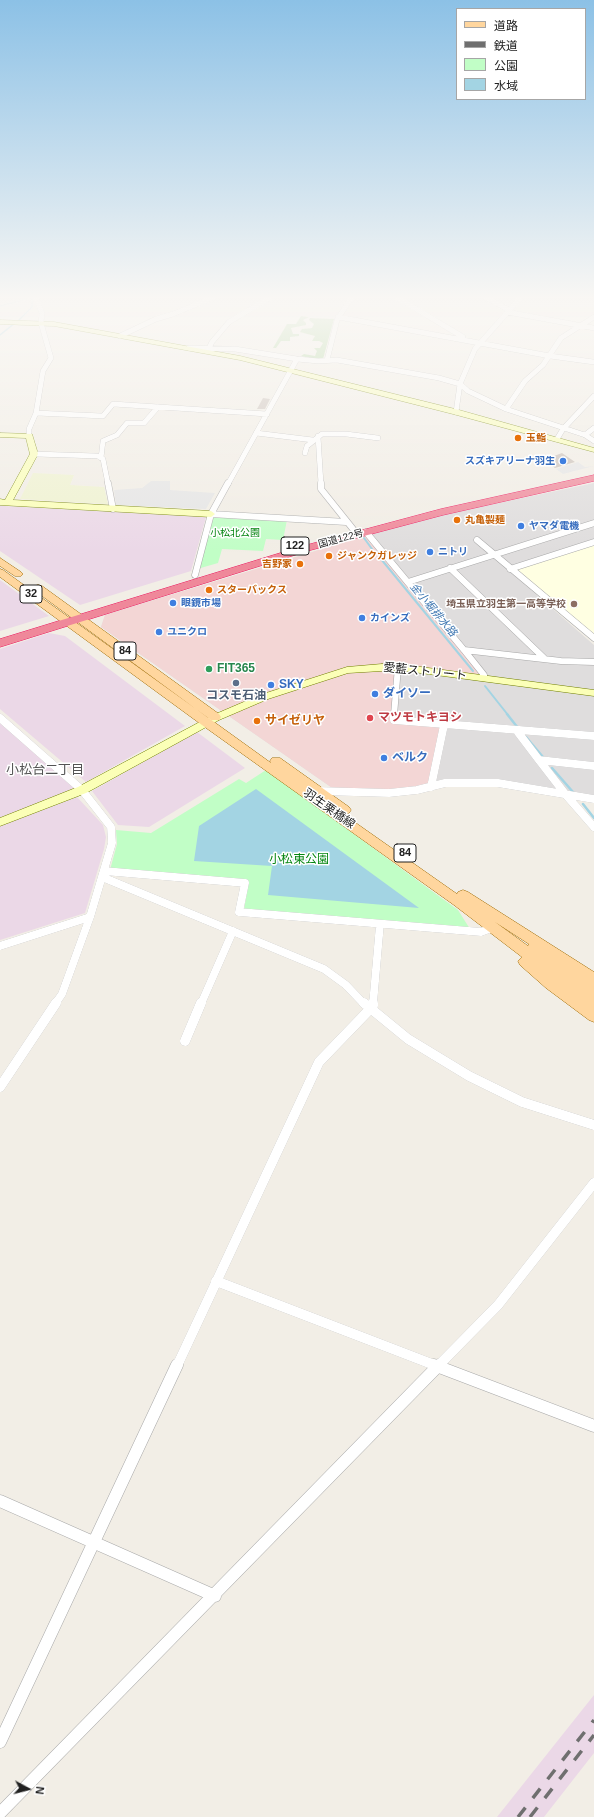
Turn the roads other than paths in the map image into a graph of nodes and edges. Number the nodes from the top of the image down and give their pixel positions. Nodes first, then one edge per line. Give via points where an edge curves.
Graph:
1 (41, 383) edge
2 (285, 383) edge
3 (342, 383) edge
4 (456, 383) edge
5 (524, 383) edge
6 (460, 384) junction
7 (594, 396) edge
8 (158, 407) junction
9 (506, 409) junction
10 (456, 412) junction
11 (36, 413) junction
12 (267, 414) junction
13 (594, 428) edge
14 (563, 429) junction
15 (256, 433) junction
16 (0, 434) edge
17 (585, 435) junction
18 (29, 436) junction
19 (316, 438) junction
20 (378, 438) dead end
21 (557, 440) junction
22 (594, 441) edge
23 (84, 447) dead end
24 (594, 450) edge
25 (305, 453) dead end
26 (34, 454) junction
27 (80, 456) junction
28 (101, 458) junction
29 (594, 472) edge
30 (594, 478) edge
31 (4, 502) edge
32 (113, 509) junction
33 (211, 514) junction
34 (594, 523) edge
35 (350, 526) junction
36 (366, 532) junction
37 (477, 540) dead end
38 (594, 542) edge
39 (493, 554) junction
40 (0, 561) edge
41 (450, 568) junction
42 (510, 569) junction
43 (0, 572) edge
44 (195, 575) junction
45 (408, 582) junction
46 (70, 617) junction
47 (0, 636) edge
48 (594, 638) edge
49 (0, 643) edge
50 (464, 650) junction
51 (545, 659) junction
52 (594, 662) edge
53 (398, 668) junction
54 (484, 678) junction
55 (594, 693) edge
56 (0, 718) edge
57 (211, 720) junction
58 (444, 725) junction
59 (517, 730) junction
60 (594, 736) edge
61 (540, 760) junction
62 (594, 766) edge
63 (431, 787) junction
64 (82, 790) junction
65 (319, 791) junction
66 (566, 795) junction
67 (594, 799) edge
68 (0, 822) edge
69 (594, 827) edge
70 (103, 874) junction
71 (461, 899) junction
72 (90, 917) junction
73 (380, 924) junction
74 (489, 929) junction
75 (233, 931) junction
76 (0, 946) edge
77 (594, 978) edge
78 (594, 991) edge
79 (594, 1003) edge
80 (369, 1009) junction
81 (594, 1016) edge
82 (185, 1041) dead end
83 (0, 1087) edge
84 (594, 1125) edge
85 (594, 1183) edge
86 (216, 1280) junction
87 (439, 1365) junction
88 (594, 1426) edge
89 (0, 1502) edge
90 (92, 1544) junction
91 (215, 1596) junction
92 (0, 1742) edge
93 (0, 1813) edge

1 - 11 street
2 - 12 street
3 - 10 street
4 - 6 street
5 - 9 street
6 - 9 street via 473,394
6 - 10 street
7 - 14 street
8 - 11 street via 113,404 105,415 99,417
8 - 12 street
8 - 28 street via 144,423 127,423 117,435 103,441
9 - 14 street
10 - 21 street
11 - 18 street via 29,429
12 - 15 street
13 - 17 street
14 - 17 street
14 - 21 street
15 - 19 street
15 - 33 street
16 - 18 street
17 - 22 street
18 - 26 street
19 - 20 street via 322,434
19 - 25 street via 307,446
19 - 35 street via 321,489
21 - 24 street
23 - 27 street
26 - 27 street
26 - 31 street
27 - 28 street
28 - 32 street
29 - 35 highway, 国道122号 / 122
30 - 36 highway, 国道122号 / 122 via 492,500
31 - 32 street
32 - 33 street
33 - 35 street
33 - 44 street
34 - 39 street
35 - 44 highway, 国道122号 / 122
36 - 45 street
36 - 46 highway, 国道122号 / 122
37 - 39 street
38 - 42 street
39 - 41 street
39 - 42 street
40 - 46 main road, 32
41 - 45 street
41 - 51 street
42 - 48 street
43 - 46 main road, 32
44 - 46 highway, 国道122号 / 122
45 - 50 street
46 - 47 highway, 国道122号 / 122
46 - 49 highway, 国道122号 / 122
46 - 57 main road, 羽生栗橋線 / 84
50 - 51 street
50 - 54 street
51 - 52 street
53 - 54 street, 愛藍ストリート
53 - 57 street, 愛藍ストリート via 347,670 264,697
53 - 58 street via 394,720
54 - 55 street, 愛藍ストリート
56 - 64 street
57 - 64 street, 愛藍ストリート
57 - 65 main road, 羽生栗橋線 / 84
57 - 71 main road, 羽生栗橋線 / 84
58 - 59 street
58 - 63 street
59 - 60 street
59 - 61 street
61 - 62 street
61 - 66 street
63 - 65 street via 389,793
63 - 66 street via 445,783 498,783
64 - 68 street, 愛藍ストリート
64 - 70 street via 111,827 112,844
65 - 71 main road, 羽生栗橋線 / 84
66 - 67 street
66 - 69 street
70 - 72 street
70 - 73 street via 245,883 239,912
70 - 75 street
71 - 74 main road
71 - 77 main road
71 - 78 main road, 羽生栗橋線 / 84
71 - 79 main road, 羽生栗橋線 / 84
72 - 76 street
72 - 83 street via 62,994
73 - 74 street via 481,932
73 - 80 street via 372,1006
74 - 81 main road via 551,984
75 - 80 street via 324,969 346,985
75 - 82 street
80 - 84 street via 408,1039 470,1076 522,1102
80 - 86 street via 319,1062
85 - 87 street via 498,1305
86 - 87 street
86 - 90 street
87 - 88 street
87 - 91 street
89 - 90 street
90 - 91 street
90 - 92 street
91 - 93 street

